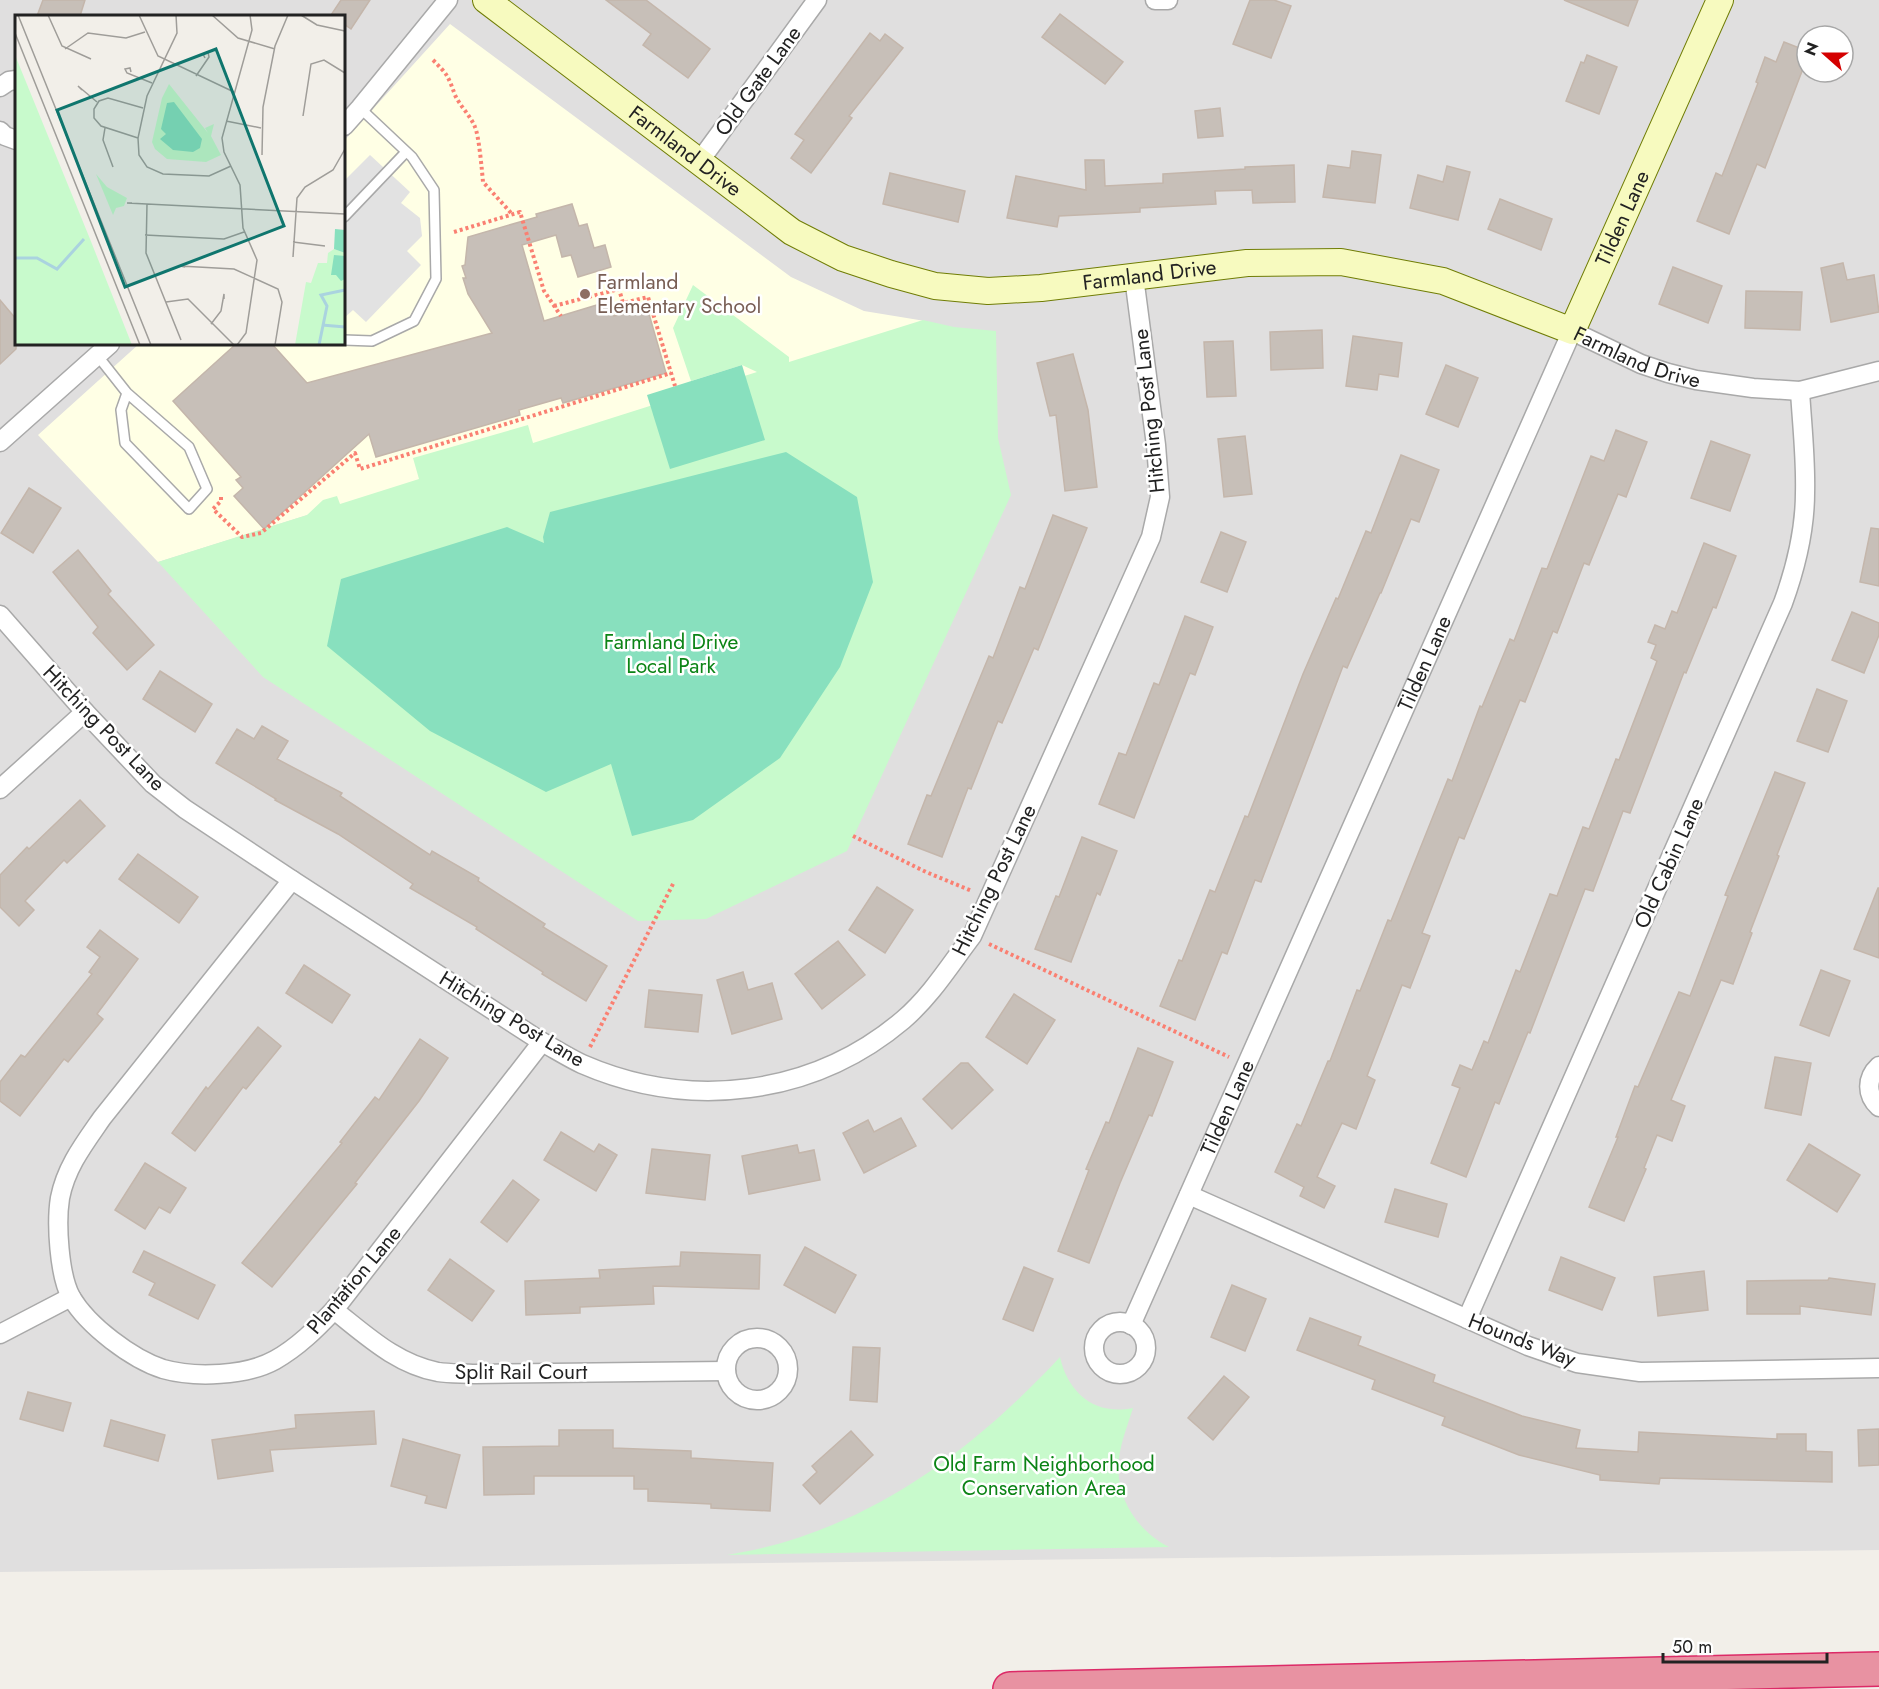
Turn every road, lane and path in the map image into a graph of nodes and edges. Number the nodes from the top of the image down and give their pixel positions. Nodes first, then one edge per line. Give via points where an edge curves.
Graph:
1 (448, 0) edge
2 (486, 0) edge
3 (817, 0) edge
4 (1155, 0) edge
5 (1168, 0) edge
6 (1720, 0) edge
7 (433, 60) dead end
8 (15, 80) edge
9 (0, 87) edge
10 (360, 108) junction
11 (345, 125) edge
12 (0, 131) edge
13 (15, 140) edge
14 (406, 152) junction
15 (699, 162) junction
16 (512, 214) junction
17 (345, 216) edge
18 (454, 232) dead end
19 (1134, 277) junction
20 (554, 306) junction
21 (561, 316) dead end
22 (1572, 331) junction
23 (345, 340) edge
24 (104, 349) edge
25 (1879, 372) edge
26 (671, 373) junction
27 (675, 386) dead end
28 (1800, 391) junction
29 (127, 393) junction
30 (0, 442) edge
31 (221, 494) dead end
32 (0, 615) edge
33 (85, 712) junction
34 (0, 789) edge
35 (853, 836) dead end
36 (292, 880) junction
37 (674, 882) dead end
38 (988, 899) junction
39 (972, 936) junction
40 (542, 1042) junction
41 (582, 1063) junction
42 (1247, 1065) junction
43 (1879, 1066) edge
44 (1879, 1107) edge
45 (1190, 1195) junction
46 (71, 1297) junction
47 (334, 1310) junction
48 (1467, 1319) junction
49 (1131, 1325) dead end
50 (0, 1334) edge
51 (1879, 1368) edge
52 (726, 1371) dead end
53 (1879, 1669) edge
54 (1010, 1689) edge

1 - 10 street
2 - 15 street, Farmland Drive
3 - 15 street, Old Gate Lane
4 - 5 street
6 - 22 street, Tilden Lane
7 - 16 path via 446,72 476,128 483,182
8 - 9 street
10 - 11 street
10 - 14 lane
12 - 13 street
14 - 17 lane
14 - 23 lane via 434,190 436,279 414,321 372,341
15 - 19 street, Farmland Drive via 792,232 843,258 935,286 988,291
16 - 18 path
16 - 20 path via 520,212 544,291
19 - 22 street, Farmland Drive via 1247,263 1341,262 1443,280
19 - 38 street, Hitching Post Lane via 1156,444 1160,497 1155,520
20 - 21 path
20 - 26 path via 619,289 623,303 648,297
22 - 28 street, Farmland Drive via 1668,373 1753,388
22 - 42 street, Tilden Lane
24 - 29 lane
24 - 30 street
25 - 28 street, Farmland Drive
26 - 27 path
26 - 31 path via 360,469 356,453 261,533 242,537 213,509 221,501
28 - 48 street, Old Cabin Lane via 1802,534 1784,603
29 - 29 lane via 121,410 125,443 189,509 207,489 189,447
32 - 33 street, Hitching Post Lane
33 - 34 street
33 - 36 street, Hitching Post Lane via 153,784
35 - 38 path
36 - 40 street, Hitching Post Lane
36 - 46 street, Plantation Lane via 75,1157 60,1200 60,1254
37 - 41 path
38 - 39 street, Hitching Post Lane
39 - 41 street, Hitching Post Lane via 944,977 903,1020 846,1058 784,1082 706,1091 677,1090
39 - 42 path
40 - 41 street, Hitching Post Lane
40 - 47 street, Plantation Lane
42 - 45 street, Tilden Lane
43 - 44 street via 1870,1078 1869,1088
45 - 48 street, Hounds Way
45 - 49 street, Tilden Lane
46 - 47 street, Plantation Lane via 93,1324 122,1348 164,1369 209,1375 250,1370 274,1360 305,1340
46 - 50 street
47 - 52 street, Split Rail Court via 403,1361 438,1372
48 - 51 street, Hounds Way via 1577,1363 1640,1372
53 - 54 highway

